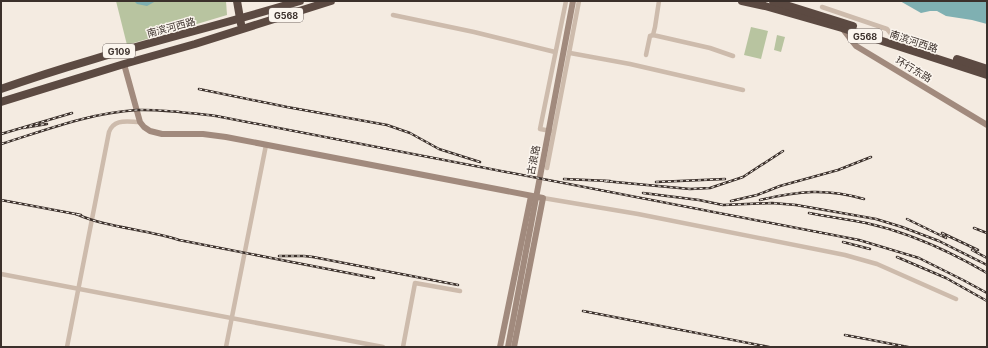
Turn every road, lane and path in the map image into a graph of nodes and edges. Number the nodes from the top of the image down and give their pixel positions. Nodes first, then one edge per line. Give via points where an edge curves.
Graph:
1 (237, 1) edge
2 (300, 1) edge
3 (331, 1) edge
4 (566, 1) edge
5 (573, 1) edge
6 (579, 1) edge
7 (659, 1) edge
8 (742, 1) edge
9 (773, 1) edge
10 (822, 7) dead end
11 (393, 15) dead end
12 (239, 19) junction
13 (841, 25) junction
14 (242, 29) junction
15 (653, 35) junction
16 (896, 40) junction
17 (555, 52) junction
18 (570, 53) junction
19 (646, 55) dead end
20 (733, 56) dead end
21 (124, 64) junction
22 (987, 69) edge
23 (987, 75) edge
24 (1, 89) edge
25 (743, 90) dead end
26 (1, 102) edge
27 (140, 122) junction
28 (987, 125) edge
29 (554, 131) junction
30 (266, 145) junction
31 (547, 168) dead end
32 (531, 196) junction
33 (543, 198) junction
34 (1, 274) edge
35 (78, 289) junction
36 (460, 291) dead end
37 (956, 299) dead end
38 (232, 317) junction
39 (67, 347) edge
40 (226, 347) edge
41 (383, 347) edge
42 (403, 347) edge
43 (500, 347) edge
44 (507, 347) edge
45 (514, 347) edge

1 - 12 highway
2 - 12 highway, 南滨河西路 / G568
3 - 14 highway, G568
4 - 17 street
5 - 44 street, 古浪路
6 - 18 street
7 - 15 street
8 - 13 highway, 南滨河西路 / G568
9 - 13 highway, 南滨河西路 / G568
10 - 16 street via 887,29
11 - 17 street
12 - 14 highway
12 - 24 highway, 南滨河西路 / G109 via 128,49
13 - 16 highway, 南滨河西路 / G568
13 - 23 highway, 南滨河西路 / G568
13 - 28 street, 环行东路 via 856,46
14 - 21 highway, G109
15 - 19 street via 650,36
15 - 20 street
16 - 22 highway, 南滨河西路 / G568
17 - 29 street via 540,129
18 - 25 street
18 - 29 street
21 - 26 highway, G109
21 - 27 street
27 - 30 street via 156,133 208,135
27 - 35 street via 119,122 111,127 109,132
29 - 31 street
30 - 32 street
30 - 38 street
32 - 33 street
32 - 43 street
33 - 37 street via 845,255 877,264
33 - 45 street
34 - 35 street
35 - 38 street
35 - 39 street
36 - 42 street via 416,282
38 - 40 street
38 - 41 street

